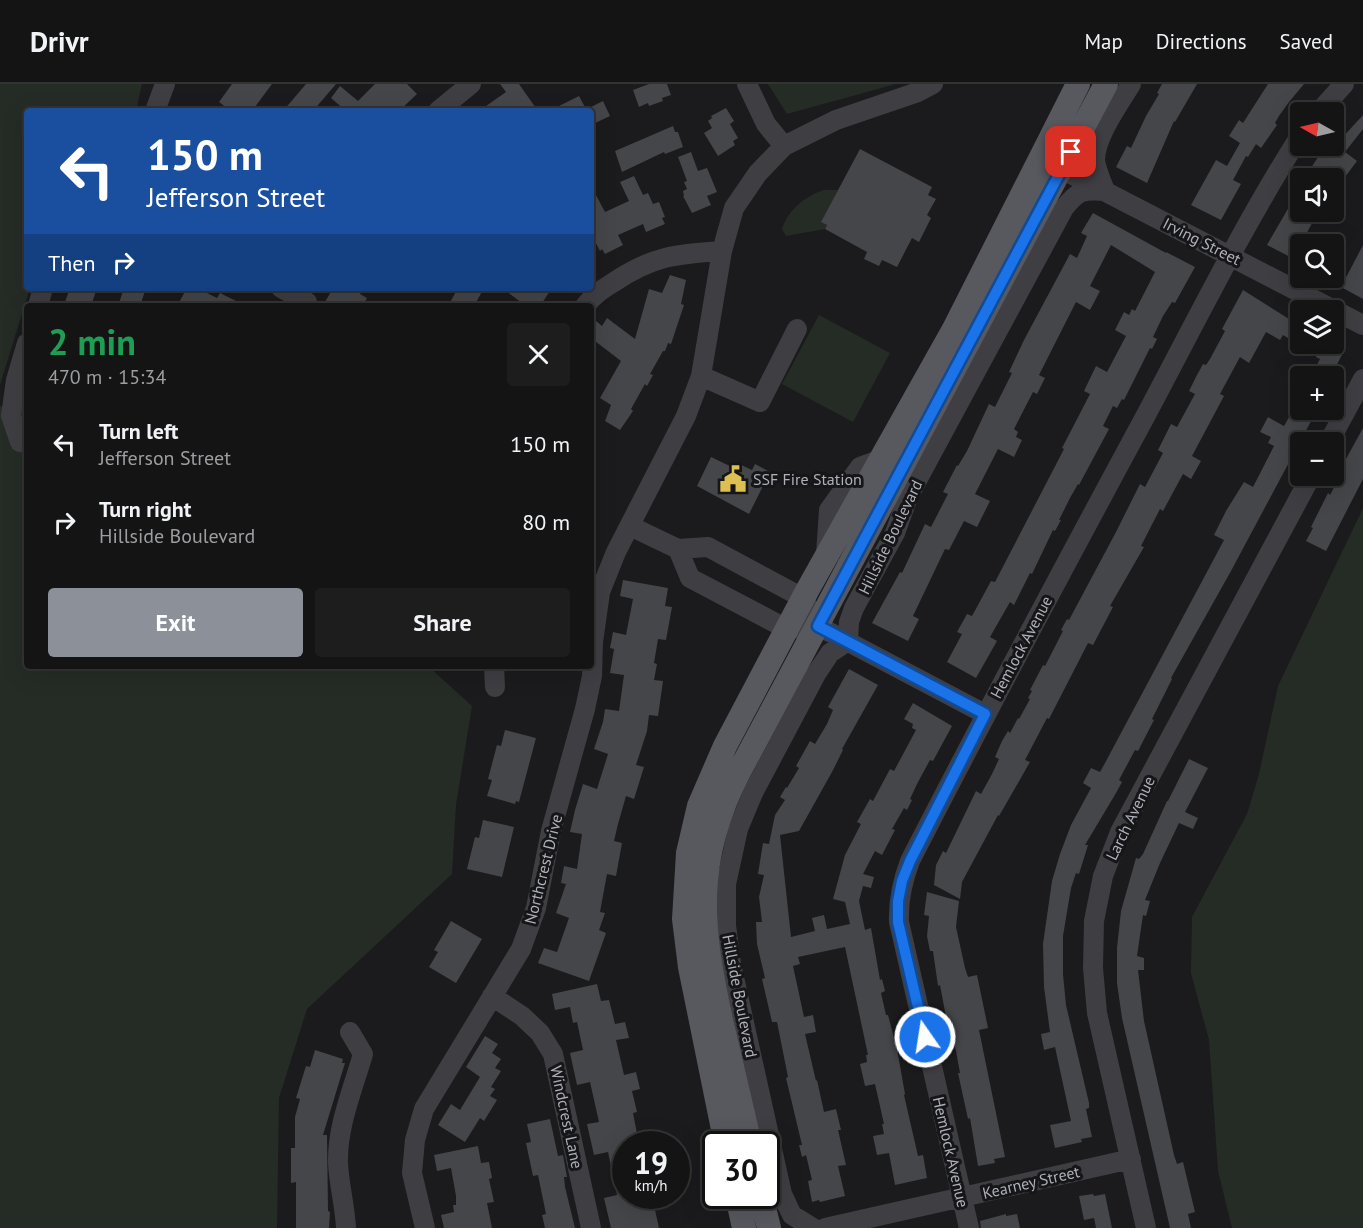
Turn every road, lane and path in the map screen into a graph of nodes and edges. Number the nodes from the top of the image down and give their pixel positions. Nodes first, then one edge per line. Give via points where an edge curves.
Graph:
1 (165, 84) edge
2 (471, 84) edge
3 (747, 84) edge
4 (933, 84) edge
5 (1078, 84) edge
6 (1106, 84) edge
7 (1131, 84) edge
8 (1344, 84) edge
9 (1328, 102) edge
10 (156, 108) edge
11 (442, 108) edge
12 (784, 146) junction
13 (1290, 152) edge
14 (1040, 158) junction
15 (1062, 169) junction
16 (1105, 191) junction
17 (722, 251) junction
18 (1231, 257) junction
19 (289, 291) edge
20 (309, 299) edge
21 (587, 303) edge
22 (1363, 325) edge
23 (797, 329) dead end
24 (24, 353) edge
25 (701, 376) junction
26 (1363, 379) edge
27 (1334, 432) edge
28 (20, 442) dead end
29 (1306, 486) edge
30 (630, 526) junction
31 (678, 549) junction
32 (803, 598) junction
33 (818, 626) junction
34 (787, 629) junction
35 (594, 635) edge
36 (848, 641) junction
37 (494, 669) edge
38 (592, 669) edge
39 (495, 687) dead end
40 (985, 714) junction
41 (492, 996) junction
42 (350, 1032) dead end
43 (723, 1131) edge
44 (747, 1131) edge
45 (1131, 1159) junction
46 (962, 1197) junction
47 (740, 1209) edge
48 (764, 1209) edge
49 (346, 1228) edge
50 (425, 1228) edge
51 (591, 1228) edge
52 (744, 1228) edge
53 (769, 1228) edge
54 (813, 1228) edge
55 (825, 1228) edge
56 (969, 1228) edge
57 (1146, 1228) edge

1 - 10 street
2 - 11 street
3 - 12 street via 766,124
4 - 12 street, Northcrest Drive via 836,120
5 - 14 main road
6 - 15 main road, Hillside Boulevard
7 - 16 street via 1097,148 1095,161
8 - 9 street
12 - 17 street, Northcrest Drive via 758,173 734,208
13 - 18 street, Hemlock Avenue
14 - 15 street, Irving Street
14 - 32 main road via 955,327
15 - 16 street, Irving Street
15 - 33 main road, Hillside Boulevard
16 - 18 street, Irving Street
16 - 36 street, Hillside Boulevard via 1082,191 1064,208 908,497 895,533 854,608
17 - 21 street via 672,255 636,267
17 - 25 street, Northcrest Drive
18 - 22 street, Irving Street
18 - 40 street, Hemlock Avenue
19 - 20 street
23 - 25 street via 760,402
24 - 28 street via 11,416
25 - 30 street, Northcrest Drive via 686,416
26 - 27 street
29 - 45 street, Larch Avenue via 1120,832 1103,876 1094,921 1097,1013
30 - 31 street
30 - 35 street, Northcrest Drive via 600,592
31 - 32 street via 708,547
31 - 34 street via 690,578
32 - 33 street
32 - 34 main road
33 - 34 street
33 - 36 street
33 - 44 main road, Hillside Boulevard via 724,801 707,865 706,946
34 - 43 main road via 711,776 695,822 686,869 687,951
36 - 40 street
36 - 54 street, Hillside Boulevard via 830,653 816,674 753,793 733,846 726,884 731,964 782,1194 792,1215
37 - 39 street
38 - 41 street, Northcrest Drive via 551,831 536,908 521,949
40 - 46 street, Hemlock Avenue via 910,861 898,901 898,922
41 - 50 street, Northcrest Drive via 424,1109 415,1140 412,1173
41 - 51 street, Windcrest Lane via 540,1033 553,1054
42 - 49 street via 363,1054 342,1126 338,1163
45 - 46 street, Kearney Street
45 - 57 street, Larch Avenue
46 - 55 street, Kearney Street
46 - 56 street, Hemlock Avenue
47 - 52 main road
48 - 53 main road

